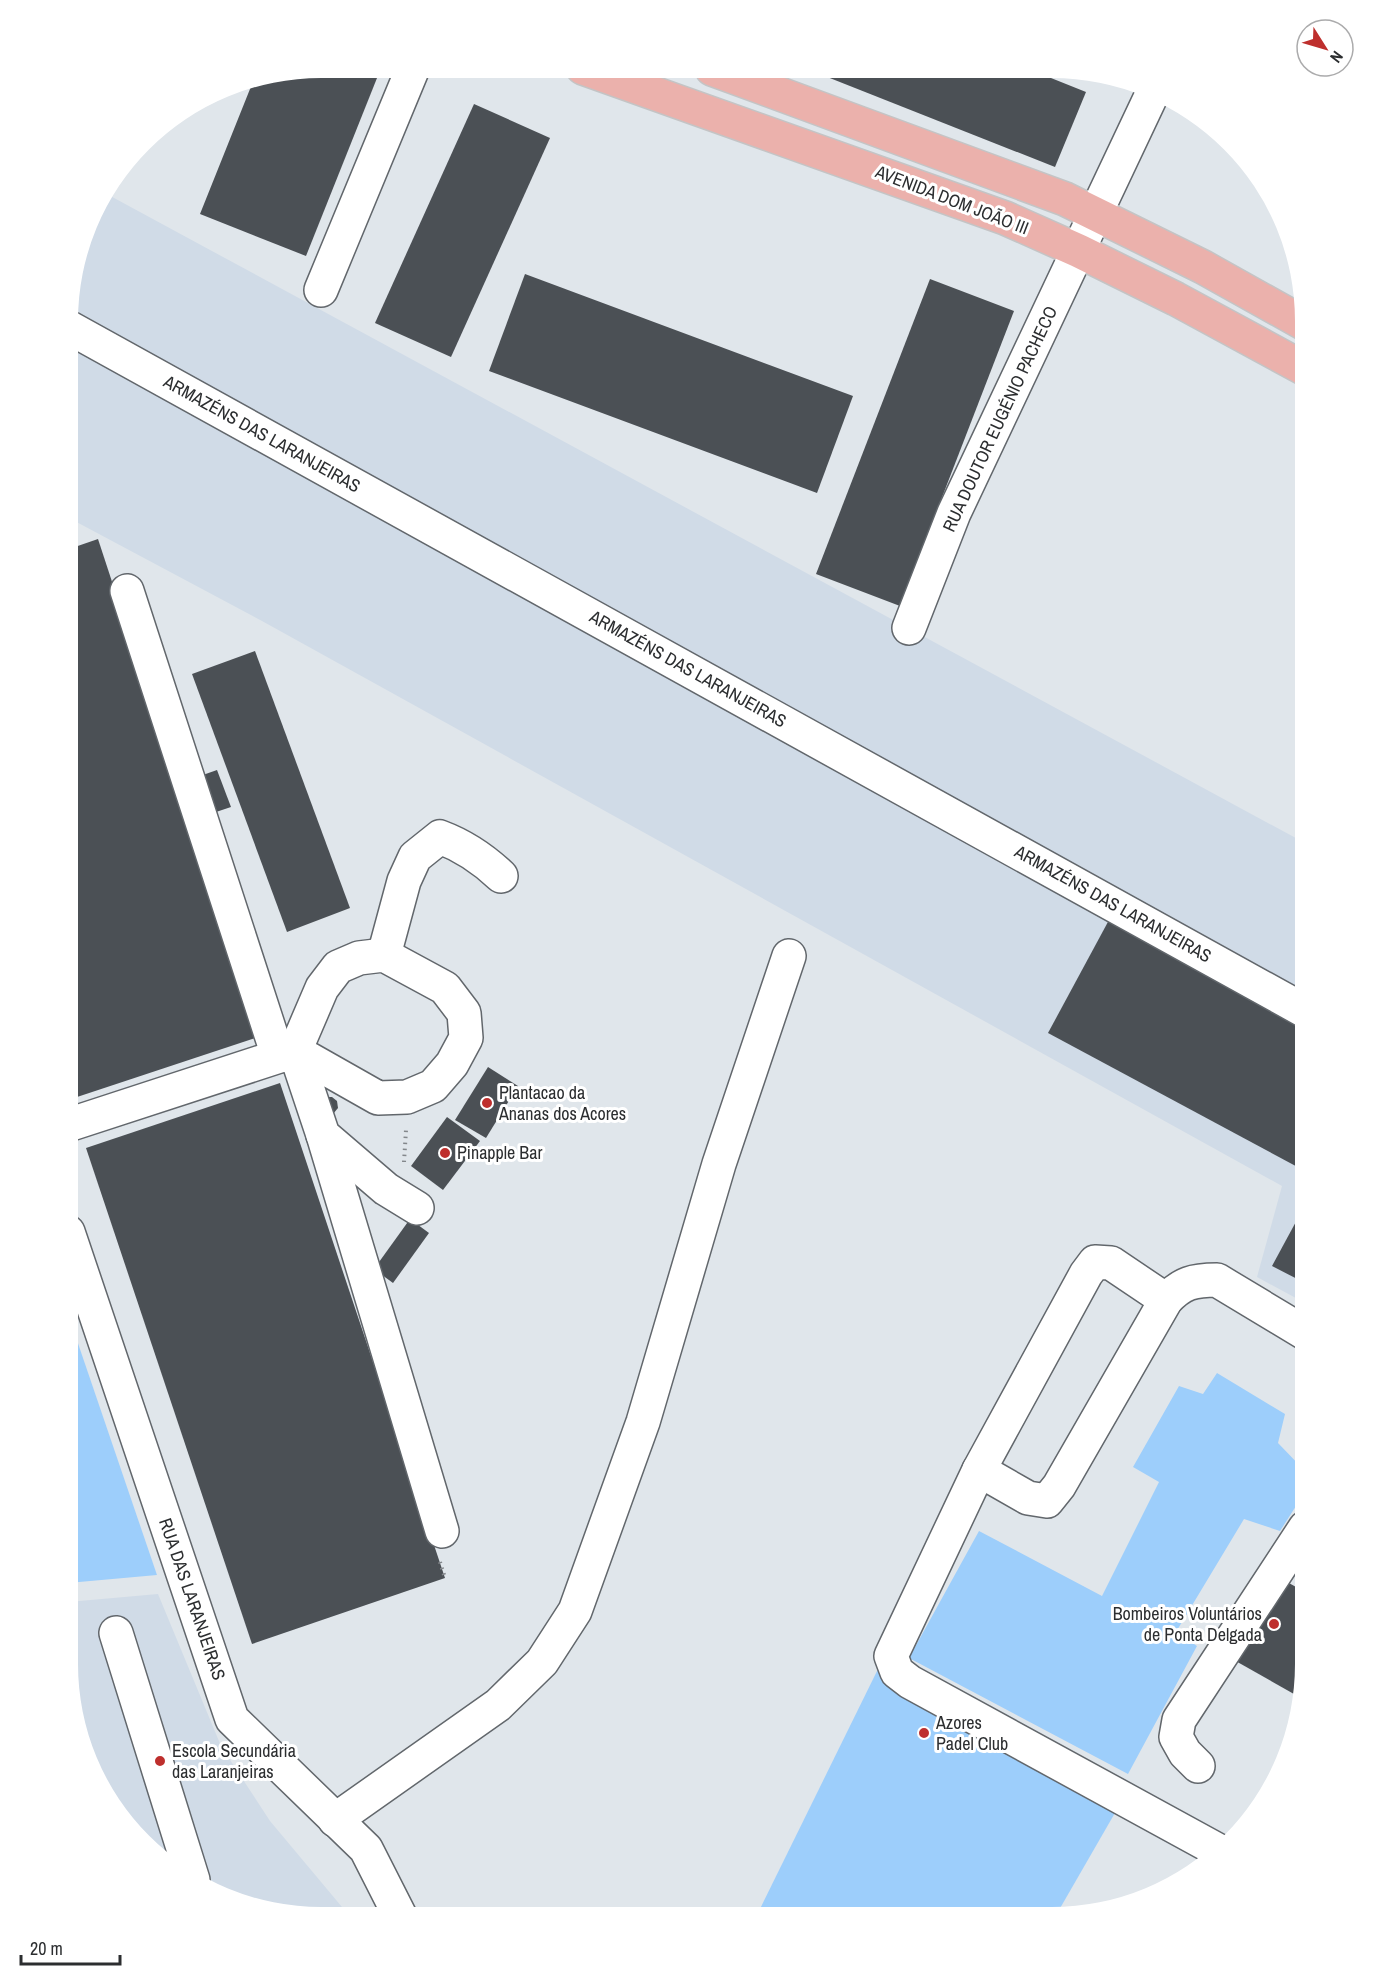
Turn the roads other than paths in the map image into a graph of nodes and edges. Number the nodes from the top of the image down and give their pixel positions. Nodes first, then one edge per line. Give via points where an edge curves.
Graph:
1 (409, 78) edge
2 (611, 78) edge
3 (737, 78) edge
4 (1150, 99) edge
5 (1094, 213) junction
6 (1079, 251) junction
7 (321, 290) dead end
8 (1295, 318) edge
9 (78, 332) edge
10 (1295, 364) edge
11 (127, 591) dead end
12 (909, 627) dead end
13 (501, 876) dead end
14 (384, 955) junction
15 (789, 956) dead end
16 (1295, 1005) edge
17 (287, 1054) junction
18 (78, 1122) edge
19 (323, 1135) junction
20 (410, 1203) road end
21 (78, 1262) edge
22 (1166, 1300) junction
23 (1295, 1327) edge
24 (979, 1470) junction
25 (442, 1531) dead end
26 (1295, 1543) edge
27 (116, 1633) dead end
28 (1198, 1766) dead end
29 (335, 1820) junction
30 (1212, 1847) edge
31 (190, 1868) edge
32 (395, 1907) edge

1 - 7 street
2 - 6 main road, AVENIDA DOM JOÃO III via 994,214
3 - 5 main road via 1008,177
4 - 5 street, RUA DOUTOR EUGÉNIO PACHECO
5 - 6 street, RUA DOUTOR EUGÉNIO PACHECO
5 - 8 main road
6 - 10 main road, AVENIDA DOM JOÃO III
6 - 12 street, RUA DOUTOR EUGÉNIO PACHECO via 954,513
9 - 16 street, ARMAZÉNS DAS LARANJEIRAS
11 - 17 street
13 - 14 street via 482,857 440,837 415,857 404,881
14 - 17 street via 358,958 338,967 322,988
14 - 17 street via 445,988 464,1012 466,1038 452,1064 432,1086 407,1097 378,1098
15 - 29 street via 719,1164 643,1422 575,1611 542,1662 498,1705
17 - 18 street
17 - 19 street
19 - 20 street via 386,1189
19 - 25 street
21 - 29 street, RUA DAS LARANJEIRAS via 232,1719
22 - 23 street via 1179,1286 1200,1280 1217,1281
22 - 24 street via 1047,1501 1028,1498
22 - 24 street via 1111,1263 1095,1262
24 - 30 street via 891,1656 897,1672
26 - 28 street via 1179,1720 1176,1737
27 - 31 street
29 - 32 street, RUA DAS LARANJEIRAS via 366,1849

